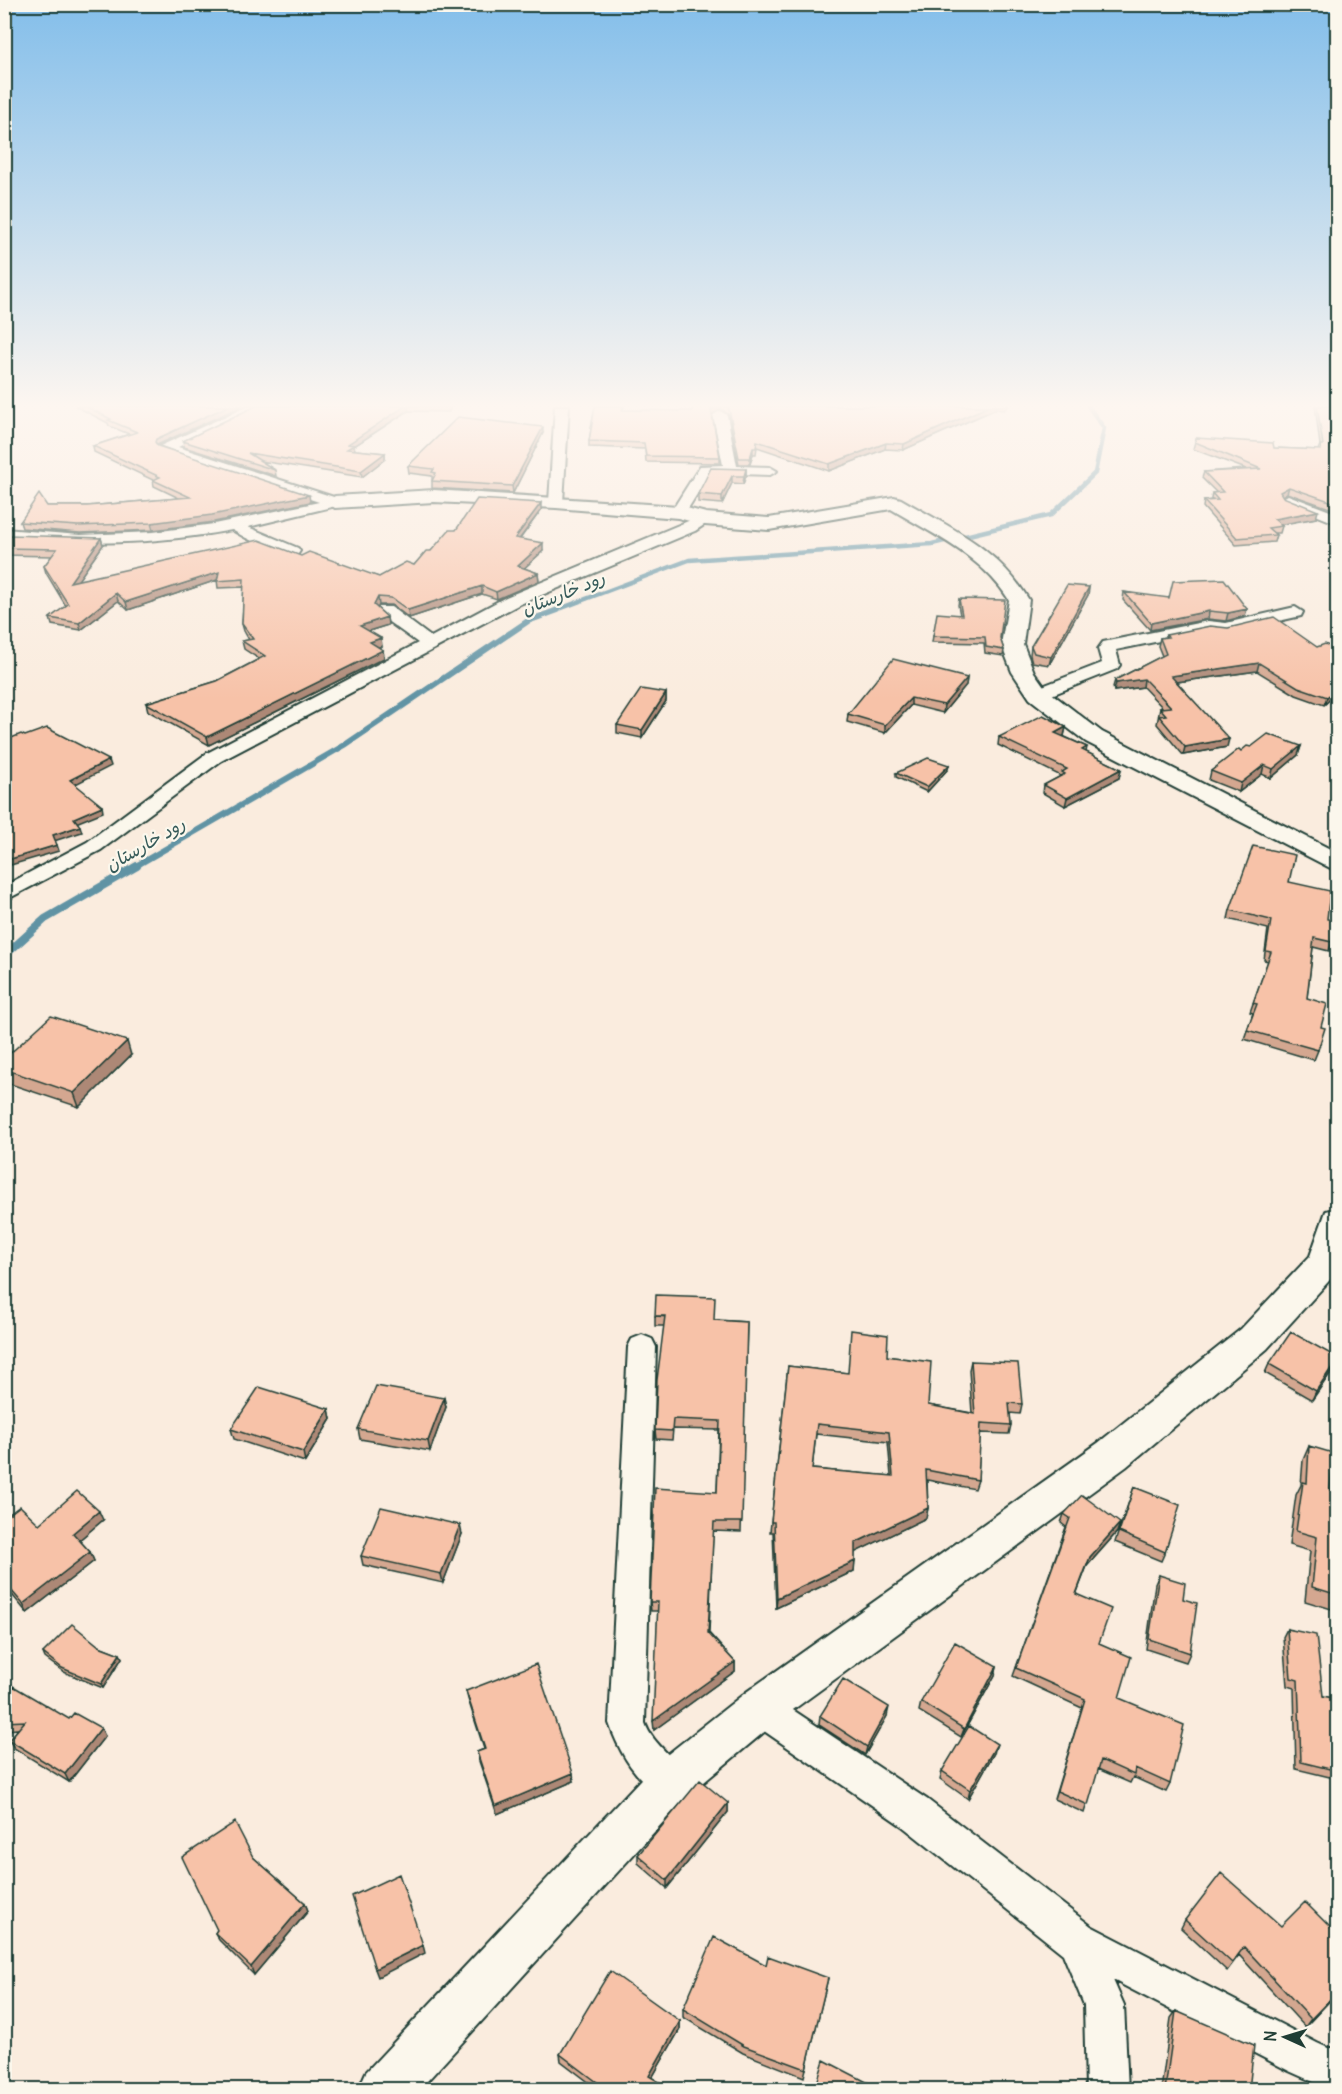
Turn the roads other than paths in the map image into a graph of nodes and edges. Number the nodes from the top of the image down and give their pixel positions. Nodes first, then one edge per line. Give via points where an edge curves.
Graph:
1 (328, 504) edge
2 (577, 504) edge
3 (684, 504) edge
4 (890, 504) edge
5 (895, 504) edge
6 (1299, 504) edge
7 (679, 512) junction
8 (705, 519) junction
9 (1338, 520) edge
10 (237, 526) junction
11 (4, 534) edge
12 (292, 551) edge
13 (385, 611) edge
14 (1295, 612) dead end
15 (431, 645) junction
16 (1038, 694) junction
17 (1338, 864) edge
18 (4, 895) edge
19 (1338, 1220) edge
20 (642, 1347) dead end
21 (760, 1708) junction
22 (670, 1781) junction
23 (1077, 1940) junction
24 (1338, 2067) edge
25 (384, 2090) edge
26 (1107, 2090) edge

1 - 10 street
2 - 7 street
3 - 7 street
4 - 8 street via 769,524
5 - 16 street via 982,555 1007,580 1019,600 1012,644 1023,672
6 - 9 street
7 - 8 street
8 - 15 street via 512,601
10 - 11 street via 154,537 90,540
10 - 12 street
13 - 15 street
14 - 16 street via 1226,628 1208,626 1109,646 1111,665
15 - 18 street via 214,757 94,846
16 - 17 street via 1094,737
19 - 21 street via 1325,1262 1254,1339 1112,1455
20 - 22 street via 627,1723 635,1745
21 - 22 street
21 - 23 street via 915,1813
22 - 25 street
23 - 24 street via 1303,2057 1327,2068
23 - 26 street via 1104,2005

